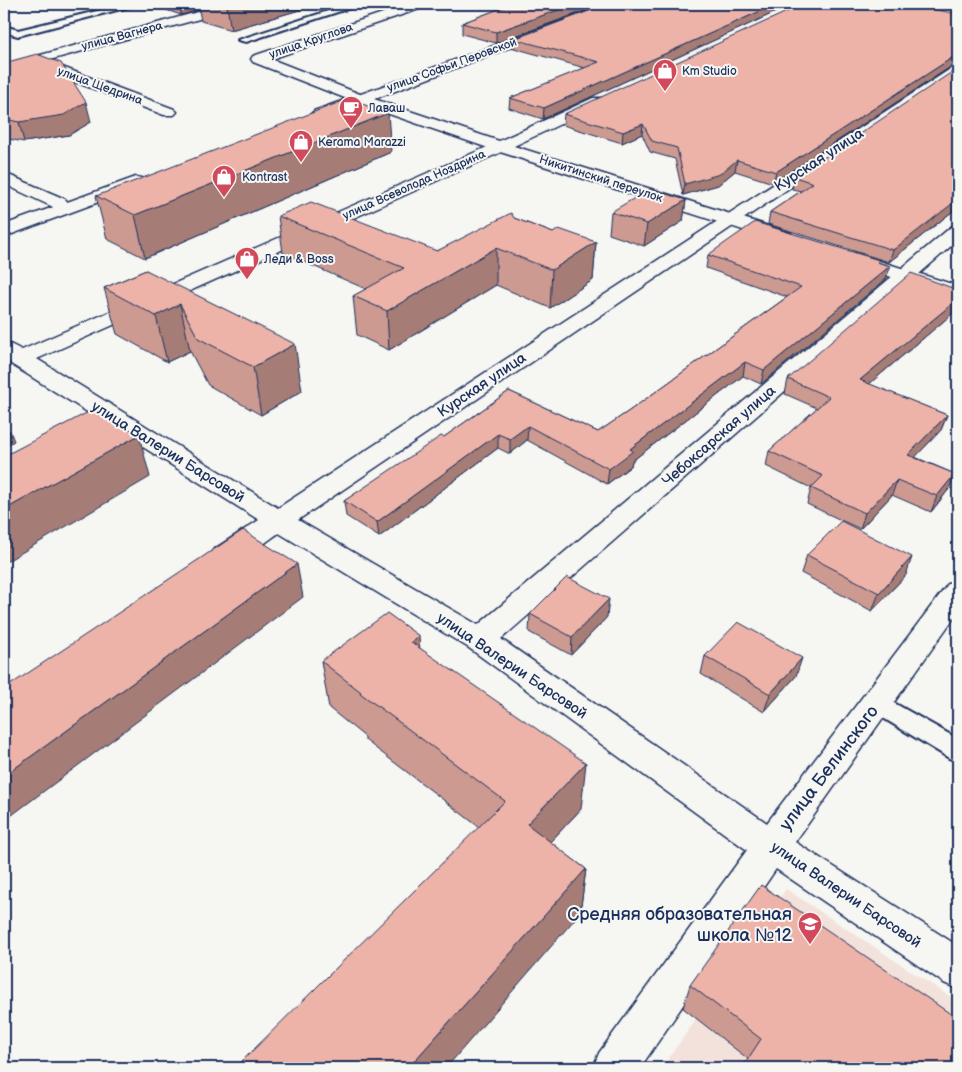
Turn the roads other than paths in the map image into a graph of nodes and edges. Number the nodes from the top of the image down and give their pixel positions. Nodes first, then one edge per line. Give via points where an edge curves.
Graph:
1 (136, 4) edge
2 (239, 4) edge
3 (358, 4) edge
4 (421, 4) edge
5 (619, 4) edge
6 (4, 29) edge
7 (243, 40) dead end
8 (258, 59) joint
9 (31, 61) junction
10 (958, 68) edge
11 (4, 69) edge
12 (608, 96) edge
13 (360, 99) junction
14 (169, 112) dead end
15 (304, 120) edge
16 (500, 147) junction
17 (148, 177) edge
18 (4, 178) edge
19 (64, 208) junction
20 (729, 219) junction
21 (4, 230) edge
22 (958, 231) edge
23 (804, 243) edge
24 (841, 255) edge
25 (907, 275) junction
26 (958, 292) edge
27 (11, 354) edge
28 (279, 521) junction
29 (204, 570) edge
30 (958, 591) edge
31 (480, 640) junction
32 (878, 704) junction
33 (958, 751) edge
34 (771, 846) junction
35 (958, 969) edge
36 (614, 1068) edge

1 - 6 lane via 18,33
2 - 9 street, улица Вагнера
3 - 7 lane
4 - 8 street, улица Круглова
5 - 13 street, улица Софьи Перовской
8 - 13 street, Никитинский переулок
9 - 11 street, улица Вагнера
9 - 14 street, улица Щедрина
10 - 20 street, Курская улица
12 - 16 street, улица Всеволода Ноздрина
13 - 15 street, улица Софьи Перовской
13 - 16 street, Никитинский переулок
16 - 20 street, Никитинский переулок
16 - 27 street, улица Всеволода Ноздрина
17 - 19 street
18 - 19 street
19 - 21 street
20 - 23 street, Никитинский переулок
20 - 28 street, Курская улица
22 - 25 street, Чебоксарская улица
24 - 25 street
25 - 26 street
25 - 31 street, Чебоксарская улица
27 - 28 street, улица Валерии Барсовой
28 - 29 street, Курская улица
28 - 31 street, улица Валерии Барсовой
30 - 32 street, улица Белинского
31 - 34 street, улица Валерии Барсовой
32 - 33 lane
32 - 34 street, улица Белинского
34 - 35 street, улица Валерии Барсовой
34 - 36 street, улица Белинского

